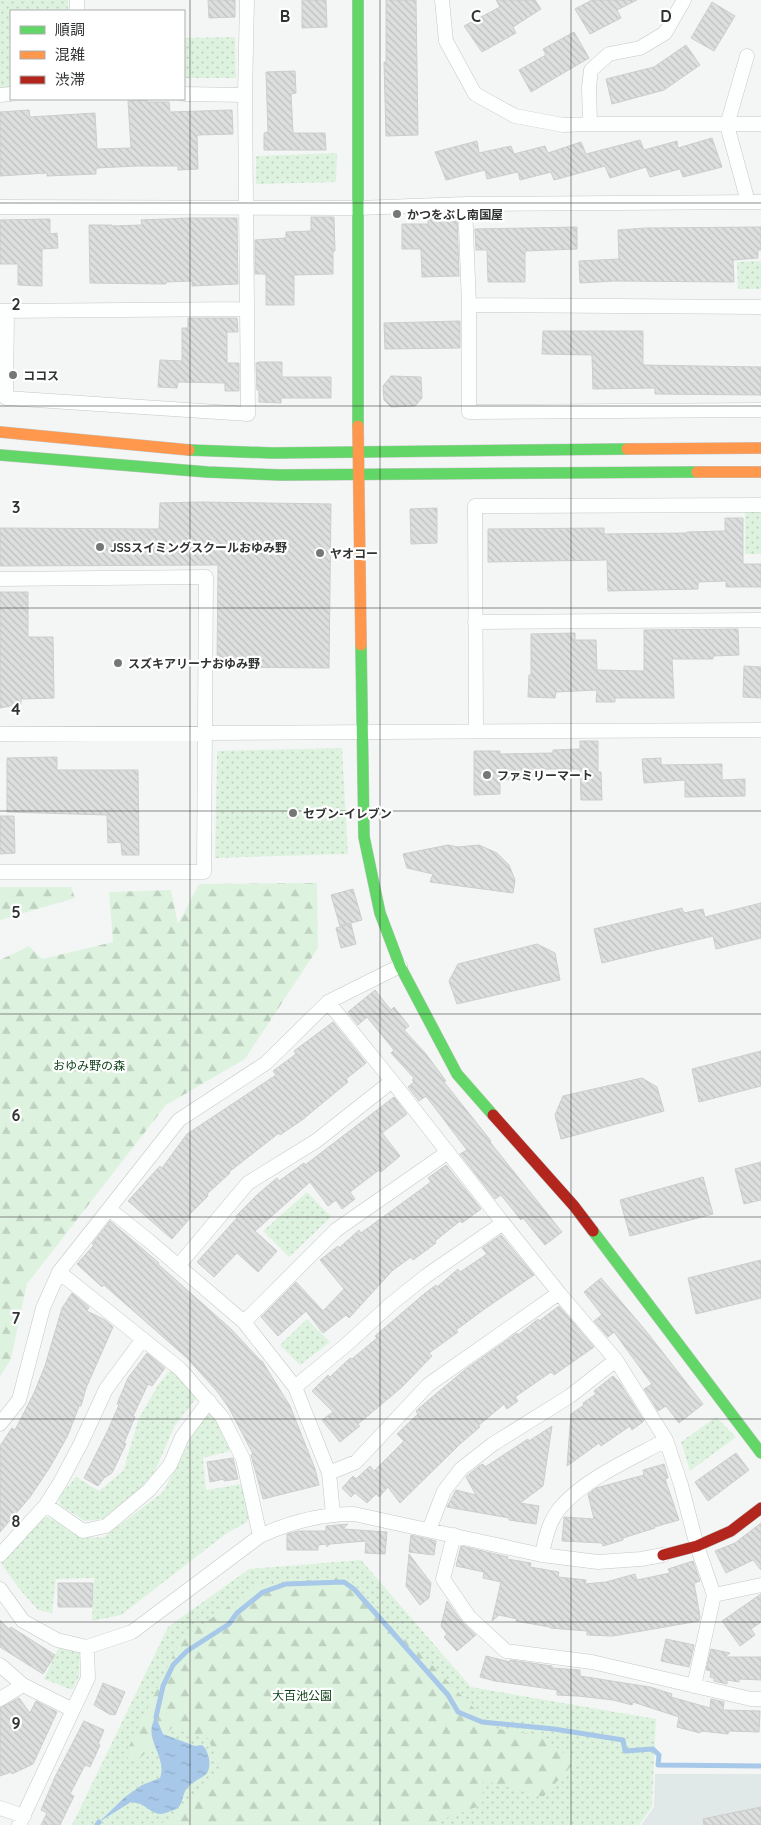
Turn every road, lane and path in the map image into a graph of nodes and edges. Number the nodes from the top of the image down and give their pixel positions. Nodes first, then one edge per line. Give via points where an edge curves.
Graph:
1 (247, 0) edge
2 (358, 0) edge
3 (442, 0) edge
4 (684, 0) edge
5 (747, 56) dead end
6 (185, 94) edge
7 (245, 95) junction
8 (590, 124) junction
9 (761, 124) edge
10 (727, 125) junction
11 (754, 202) edge
12 (465, 204) junction
13 (0, 207) edge
14 (247, 207) junction
15 (358, 208) junction
16 (469, 305) junction
17 (761, 307) edge
18 (246, 309) junction
19 (4, 311) edge
20 (761, 410) edge
21 (0, 432) edge
22 (761, 448) edge
23 (358, 451) junction
24 (0, 455) edge
25 (761, 472) edge
26 (358, 476) junction
27 (761, 505) edge
28 (0, 579) edge
29 (761, 620) edge
30 (475, 622) junction
31 (761, 730) edge
32 (476, 731) junction
33 (362, 732) junction
34 (205, 733) junction
35 (0, 734) edge
36 (0, 872) edge
37 (400, 966) junction
38 (328, 1002) junction
39 (392, 1080) junction
40 (448, 1152) junction
41 (109, 1209) junction
42 (503, 1223) junction
43 (178, 1266) junction
44 (59, 1272) junction
45 (559, 1293) junction
46 (244, 1322) junction
47 (143, 1338) junction
48 (616, 1360) junction
49 (295, 1387) junction
50 (209, 1401) junction
51 (0, 1424) edge
52 (666, 1440) junction
53 (761, 1453) edge
54 (329, 1473) junction
55 (46, 1505) junction
56 (761, 1508) edge
57 (333, 1514) junction
58 (428, 1530) junction
59 (260, 1536) junction
60 (454, 1536) junction
61 (697, 1546) junction
62 (0, 1555) edge
63 (542, 1555) junction
64 (663, 1555) joint
65 (761, 1585) edge
66 (0, 1590) edge
67 (714, 1595) junction
68 (86, 1648) junction
69 (0, 1665) edge
70 (23, 1685) junction
71 (694, 1686) junction
72 (0, 1699) edge
73 (761, 1699) edge
74 (73, 1710) junction
75 (0, 1808) edge
76 (22, 1820) edge

1 - 7 street
2 - 15 street
3 - 8 street via 446,41 475,94 515,116 563,126
4 - 8 street via 665,33 640,48 608,54 591,70
5 - 10 street
6 - 7 street
7 - 14 street
8 - 10 street
9 - 10 street
10 - 11 street
11 - 12 street
12 - 15 street
12 - 16 street
13 - 14 street
14 - 15 street
14 - 18 street
15 - 23 street
16 - 17 street
16 - 20 street via 469,412
18 - 19 street
18 - 19 street via 248,414 6,398
21 - 23 street via 192,450 272,453
22 - 23 street
23 - 26 street
24 - 26 street via 207,472
25 - 26 street
26 - 33 street
27 - 30 street via 475,506
28 - 34 street via 206,577
29 - 30 street
30 - 32 street
31 - 32 street
32 - 33 street
33 - 34 street
33 - 37 street via 364,837 380,912
34 - 35 street
34 - 36 street via 204,872
37 - 38 street
37 - 53 street via 457,1074 574,1206
38 - 39 street
38 - 41 street via 266,1063 179,1120
39 - 40 street
39 - 43 street via 316,1141 248,1183
40 - 42 street
40 - 46 street via 336,1230
41 - 43 street
41 - 44 street
42 - 45 street
42 - 49 street via 419,1282
43 - 46 street
44 - 47 street
44 - 51 street via 44,1308 19,1400
45 - 48 street
45 - 54 street via 428,1385 356,1462
46 - 49 street
47 - 50 street via 180,1369
47 - 55 street via 106,1390 77,1451
48 - 52 street
48 - 58 street via 570,1396 492,1444 461,1469 444,1491
49 - 54 street
50 - 55 street via 182,1437 170,1465 149,1490 106,1526 82,1532
50 - 59 street via 222,1417 243,1459
52 - 61 street
52 - 63 street via 583,1487 558,1509 546,1535
54 - 57 street
55 - 62 street
56 - 61 street via 731,1531
57 - 58 street via 354,1514
57 - 59 street via 283,1525
58 - 60 street
59 - 68 street via 132,1632
60 - 63 street
60 - 71 street via 443,1579 469,1617 506,1651 592,1662
61 - 64 street
61 - 67 street
63 - 64 street via 598,1562
65 - 67 street
66 - 68 street via 23,1621 57,1640
67 - 71 street
68 - 74 street via 88,1678
69 - 70 street
70 - 72 street
70 - 74 street
71 - 73 street
74 - 76 street
75 - 76 street

